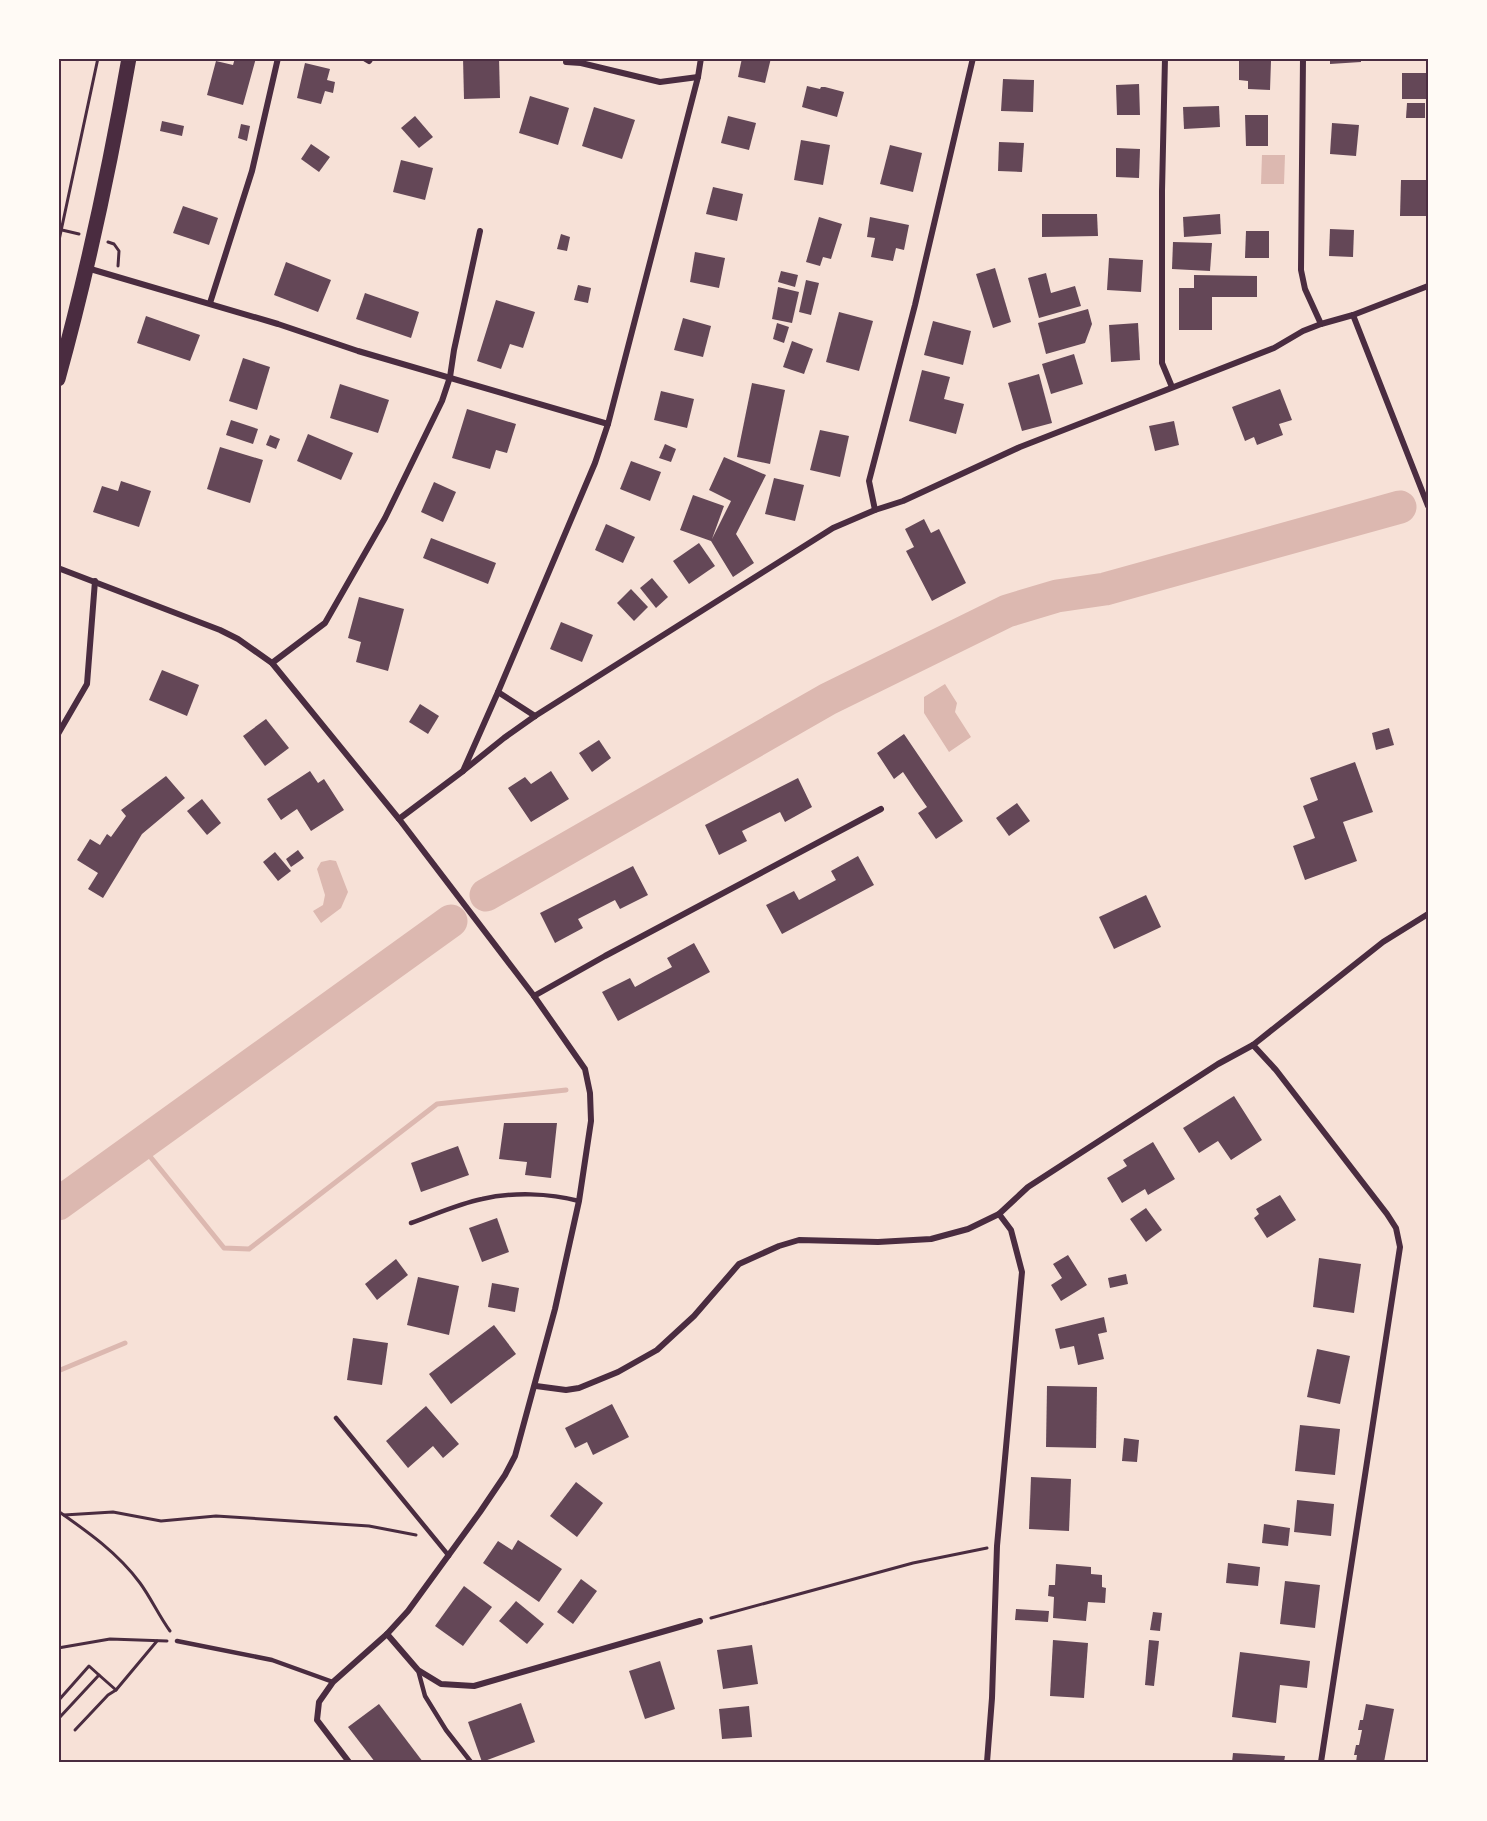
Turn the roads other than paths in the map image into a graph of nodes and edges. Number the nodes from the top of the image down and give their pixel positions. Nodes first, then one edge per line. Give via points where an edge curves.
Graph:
1 (129, 58) edge
2 (278, 58) edge
3 (364, 58) edge
4 (371, 58) edge
5 (700, 58) edge
6 (973, 58) edge
7 (1165, 58) edge
8 (1303, 58) edge
9 (566, 62) dead end
10 (698, 77) junction
11 (480, 231) dead end
12 (86, 268) junction
13 (1428, 286) edge
14 (210, 303) junction
15 (1353, 315) junction
16 (1321, 324) junction
17 (450, 377) junction
18 (58, 379) edge
19 (1172, 387) junction
20 (608, 424) junction
21 (1428, 506) edge
22 (874, 510) junction
23 (58, 568) edge
24 (95, 581) junction
25 (272, 663) junction
26 (498, 692) junction
27 (535, 716) junction
28 (58, 734) edge
29 (462, 771) junction
30 (881, 809) dead end
31 (399, 819) junction
32 (1428, 914) edge
33 (534, 996) junction
34 (1253, 1045) junction
35 (579, 1201) junction
36 (999, 1214) junction
37 (411, 1222) dead end
38 (536, 1386) junction
39 (336, 1418) dead end
40 (449, 1556) junction
41 (700, 1621) road end
42 (387, 1634) junction
43 (177, 1641) road end
44 (418, 1670) junction
45 (333, 1682) junction
46 (349, 1762) edge
47 (471, 1762) edge
48 (987, 1762) edge
49 (1321, 1762) edge

1 - 12 main road
2 - 14 street via 252,171
3 - 4 street via 369,62
5 - 10 street
6 - 22 street via 869,481
7 - 19 street via 1162,363
8 - 16 street via 1301,270
9 - 10 street via 660,82
10 - 20 street
11 - 17 street
12 - 14 street
12 - 18 main road
13 - 15 street
14 - 17 street
15 - 16 street
15 - 21 street
16 - 19 street via 1274,348
17 - 20 street
17 - 25 street via 385,518 325,623
19 - 22 street
20 - 26 street
22 - 27 street via 833,528
23 - 24 street
24 - 25 street via 220,630
24 - 28 street via 87,684
25 - 31 street
26 - 27 street
26 - 29 street
27 - 29 street
29 - 31 street
30 - 33 street
31 - 33 street
32 - 34 street via 1383,942
33 - 35 street via 585,1070 591,1092 591,1121
34 - 36 street via 1028,1187
34 - 49 street via 1387,1214 1396,1228 1400,1247
35 - 37 lane via 511,1195 482,1199
35 - 38 street
36 - 38 street via 968,1229 931,1239 799,1240 779,1246 739,1264 694,1317 657,1350 579,1388
36 - 48 street via 1011,1230 1022,1272 997,1546
38 - 40 street via 515,1456
39 - 40 lane
40 - 42 street
41 - 44 street via 474,1686 441,1684
42 - 44 street
42 - 45 street
43 - 45 lane via 272,1660
44 - 47 lane via 425,1696
45 - 46 street via 319,1702 317,1720

